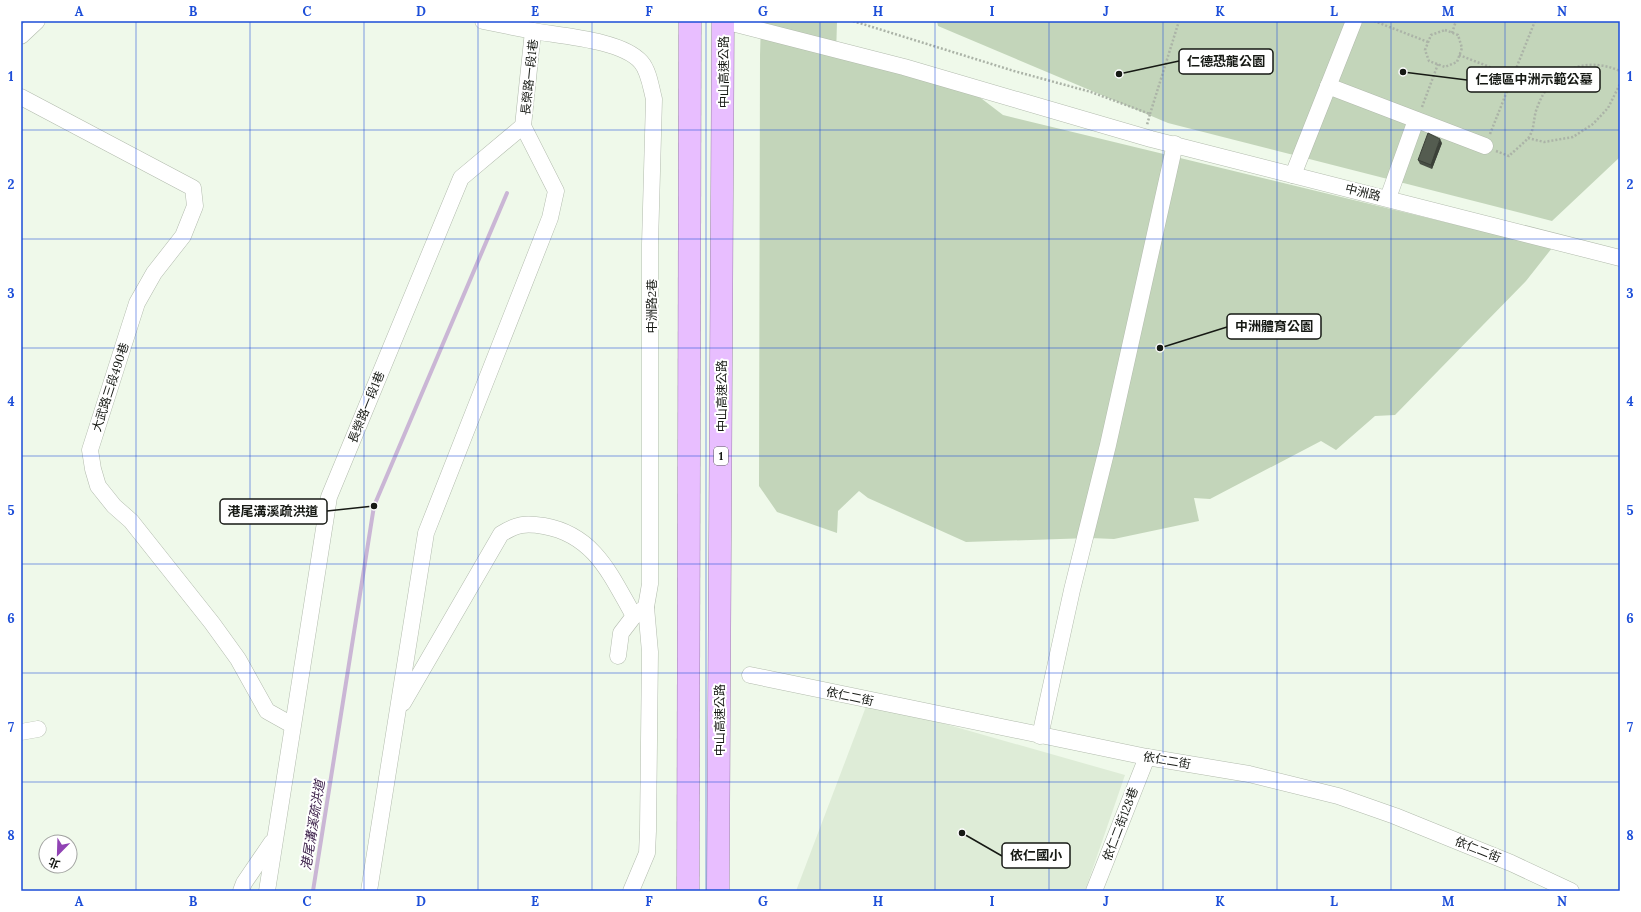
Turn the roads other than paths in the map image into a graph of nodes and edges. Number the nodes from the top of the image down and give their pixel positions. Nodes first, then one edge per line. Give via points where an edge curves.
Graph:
1 (37, 21) edge
2 (483, 21) edge
3 (690, 21) edge
4 (724, 21) edge
5 (1354, 21) edge
6 (533, 31) junction
7 (21, 36) edge
8 (1328, 86) junction
9 (21, 97) edge
10 (1416, 120) junction
11 (523, 126) junction
12 (1175, 144) junction
13 (1485, 146) road end
14 (1293, 175) junction
15 (1388, 198) junction
16 (1620, 258) edge
17 (640, 611) junction
18 (618, 656) dead end
19 (750, 675) dead end
20 (398, 711) junction
21 (292, 725) junction
22 (38, 729) dead end
23 (21, 732) edge
24 (1040, 736) junction
25 (1147, 757) junction
26 (275, 838) junction
27 (241, 891) edge
28 (266, 891) edge
29 (370, 891) edge
30 (632, 891) edge
31 (688, 891) edge
32 (718, 891) edge
33 (1094, 891) edge
34 (1571, 891) edge

1 - 7 street
2 - 6 street, 長榮路一段1巷
3 - 31 highway
4 - 12 street, 中洲路 via 855,54
4 - 32 highway, 中山高速公路 / 1
5 - 8 street
6 - 11 street, 長榮路一段1巷
6 - 17 street, 中洲路2巷 via 617,46 641,62 654,99 650,244 650,584
8 - 10 street
8 - 14 street
9 - 21 street, 大武路三段490巷 via 193,188 194,206 183,236 154,273 136,303 90,450 93,469 98,486 131,522 238,659 267,711
10 - 13 street
10 - 15 street
11 - 20 street, 長榮路一段1巷 via 556,191 550,218 426,533
11 - 21 street, 長榮路一段1巷 via 461,178 329,497
12 - 14 street, 中洲路
12 - 24 street
14 - 15 street, 中洲路
15 - 16 street, 中洲路
17 - 18 street, 中洲路2巷 via 621,633
17 - 20 street via 588,545 560,529 529,524 514,526 501,534
17 - 30 street via 650,652 648,831 647,853
19 - 24 street, 依仁二街
20 - 29 street, 長榮路一段1巷
21 - 26 street, 長榮路一段1巷
22 - 23 street
24 - 25 street, 依仁二街
25 - 33 street, 依仁二街128巷
25 - 34 street, 依仁二街 via 1249,774 1338,796 1511,863
26 - 27 street
26 - 28 street, 長榮路一段1巷

